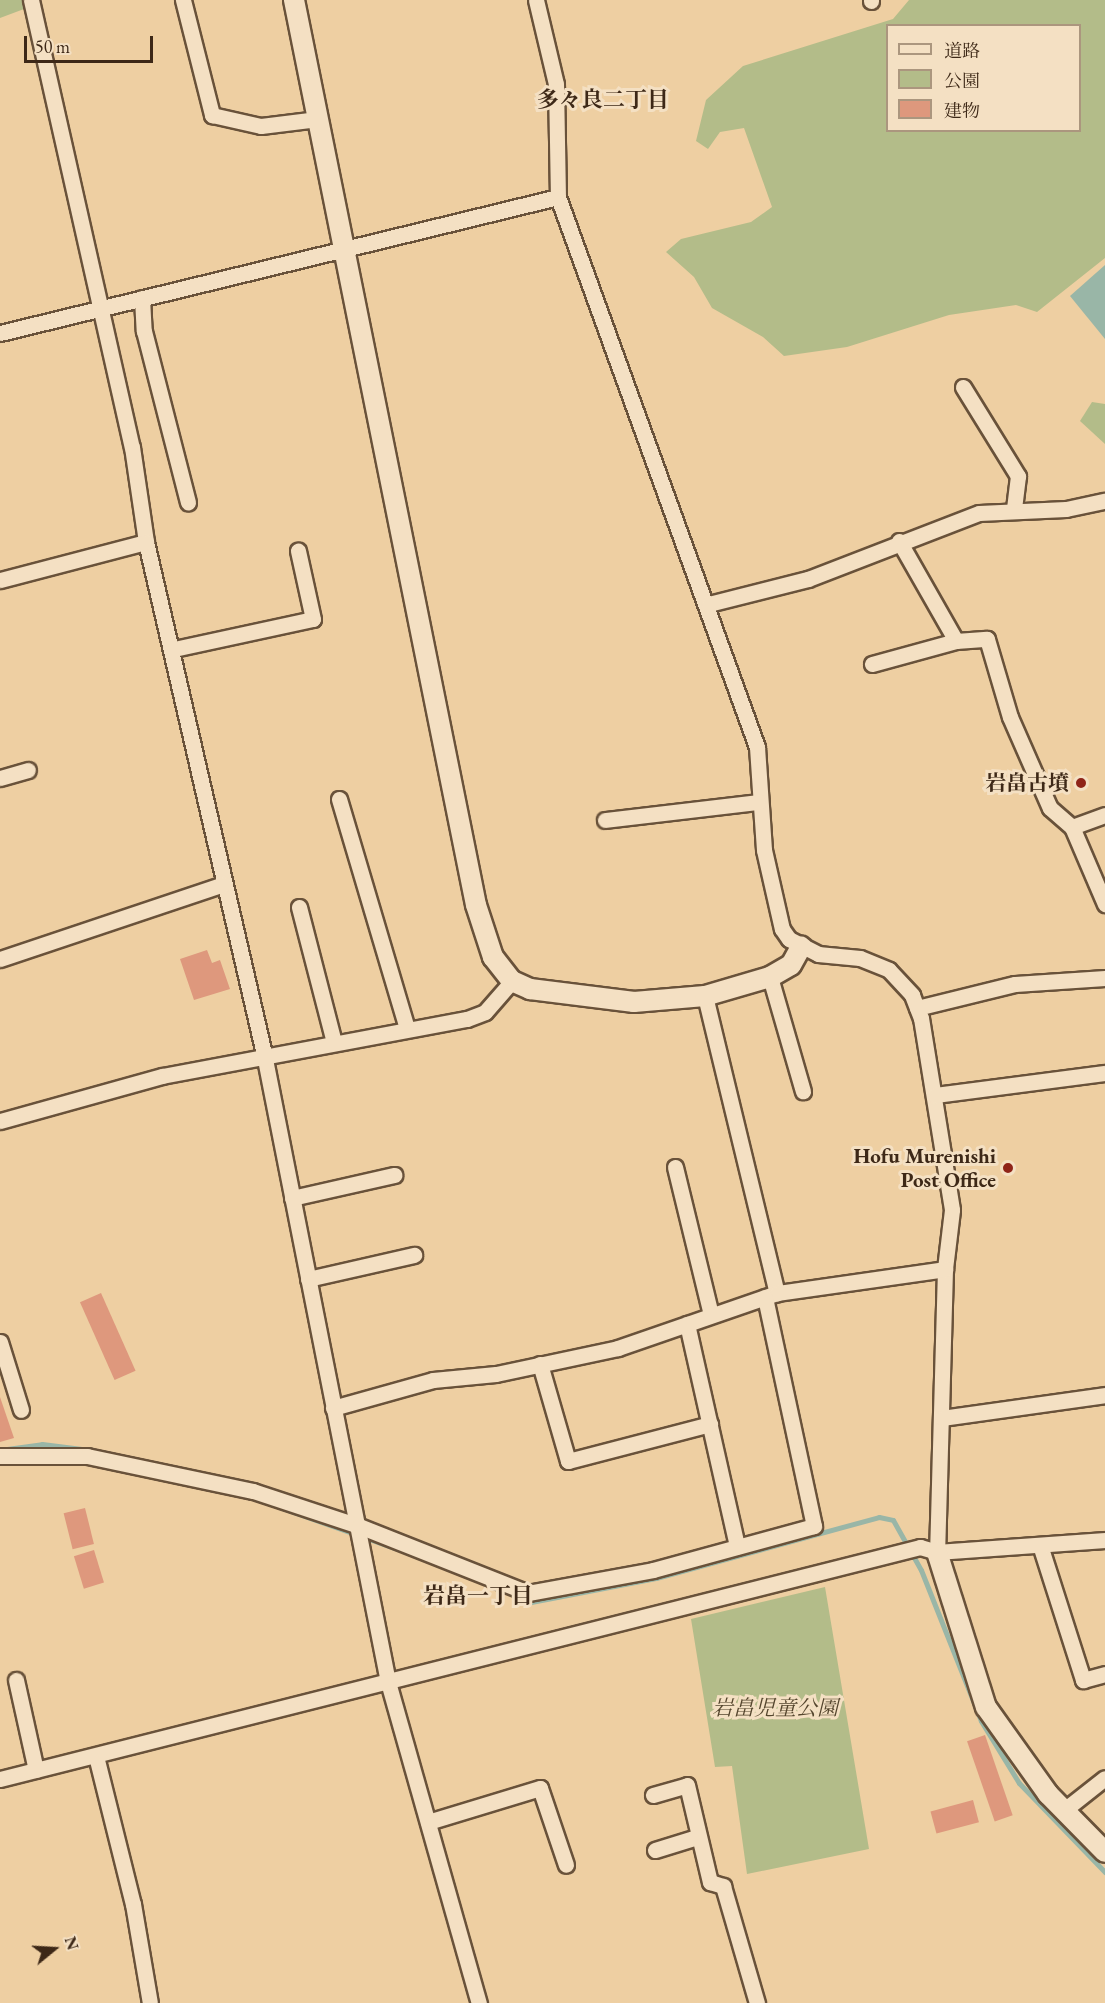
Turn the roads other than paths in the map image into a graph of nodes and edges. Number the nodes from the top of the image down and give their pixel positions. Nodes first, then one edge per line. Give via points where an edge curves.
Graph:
1 (31, 0) edge
2 (183, 0) edge
3 (294, 0) edge
4 (536, 0) edge
5 (318, 119) junction
6 (558, 197) junction
7 (344, 249) junction
8 (142, 298) junction
9 (98, 310) junction
10 (0, 333) edge
11 (963, 387) dead end
12 (1105, 501) edge
13 (188, 502) dead end
14 (1014, 509) junction
15 (899, 541) junction
16 (146, 542) junction
17 (298, 551) dead end
18 (0, 579) edge
19 (709, 604) junction
20 (956, 641) junction
21 (174, 649) junction
22 (872, 664) dead end
23 (28, 770) dead end
24 (0, 778) edge
25 (339, 799) dead end
26 (758, 802) junction
27 (1105, 815) edge
28 (605, 820) dead end
29 (1072, 827) junction
30 (224, 884) junction
31 (1105, 904) edge
32 (299, 907) dead end
33 (801, 947) junction
34 (0, 959) edge
35 (770, 977) junction
36 (1105, 978) edge
37 (512, 981) junction
38 (705, 996) junction
39 (917, 1008) junction
40 (407, 1029) junction
41 (334, 1042) junction
42 (264, 1054) junction
43 (1105, 1073) edge
44 (802, 1091) dead end
45 (935, 1095) junction
46 (0, 1121) edge
47 (675, 1167) dead end
48 (394, 1175) dead end
49 (292, 1198) junction
50 (414, 1255) dead end
51 (945, 1269) junction
52 (308, 1279) junction
53 (771, 1295) junction
54 (711, 1315) junction
55 (687, 1324) junction
56 (0, 1342) edge
57 (540, 1364) junction
58 (1105, 1395) edge
59 (333, 1408) junction
60 (21, 1410) dead end
61 (942, 1418) junction
62 (710, 1424) junction
63 (0, 1456) edge
64 (359, 1526) junction
65 (1105, 1540) edge
66 (1040, 1545) junction
67 (737, 1546) junction
68 (937, 1552) junction
69 (1105, 1674) edge
70 (16, 1680) dead end
71 (388, 1682) junction
72 (96, 1756) junction
73 (36, 1770) junction
74 (1105, 1778) edge
75 (0, 1779) edge
76 (653, 1795) dead end
77 (1063, 1811) junction
78 (428, 1822) junction
79 (697, 1837) junction
80 (656, 1850) dead end
81 (1105, 1852) edge
82 (566, 1865) dead end
83 (150, 2003) edge
84 (479, 2003) edge
85 (757, 2003) edge

1 - 9 street
2 - 5 street via 212,115 261,126
3 - 5 street
4 - 6 street via 556,84
5 - 7 street
6 - 7 street
6 - 19 street via 693,576
7 - 8 street
7 - 37 street via 476,905 493,957
8 - 9 street
8 - 13 street via 144,331
9 - 10 street
9 - 16 street via 132,447
11 - 14 street via 1018,476
12 - 14 street via 1066,509
14 - 15 street via 979,513
15 - 19 street via 808,579
15 - 20 street
16 - 18 street
16 - 21 street
17 - 21 street via 313,619
19 - 26 street via 757,747
20 - 22 street
20 - 29 street via 987,639 1010,717 1050,808
21 - 30 street
23 - 24 street
25 - 40 street
26 - 28 street
26 - 33 street via 782,929
27 - 29 street
29 - 31 street
30 - 34 street
30 - 42 street
32 - 41 street
33 - 35 street via 791,965
33 - 39 street via 876,963 903,982
35 - 38 street
35 - 44 street
36 - 39 street via 1015,984
37 - 38 street via 551,995 634,1002
37 - 40 street via 485,1012
38 - 53 street
39 - 45 street
40 - 41 street
41 - 42 street
42 - 46 street via 162,1076
42 - 49 street
43 - 45 street
45 - 51 street via 952,1210
47 - 54 street
48 - 49 street
49 - 52 street
50 - 52 street
51 - 53 street
51 - 61 street
52 - 59 street
53 - 54 street
53 - 67 street via 815,1520 814,1526
54 - 55 street
55 - 57 street via 618,1348
55 - 62 street
56 - 60 street
57 - 59 street via 433,1380
57 - 62 street via 568,1461
58 - 61 street
59 - 64 street
61 - 68 street
62 - 67 street
63 - 64 street via 87,1456 253,1491
64 - 67 street via 528,1593 653,1570
64 - 71 street
65 - 66 street
66 - 68 street
66 - 69 street via 1083,1680
68 - 71 street via 920,1547
68 - 77 street via 986,1707
70 - 73 street
71 - 72 street
71 - 78 street
72 - 73 street
72 - 83 street via 133,1904
73 - 75 street
74 - 77 street
76 - 79 street via 687,1785
77 - 81 street
78 - 82 street via 540,1788
78 - 84 street
79 - 80 street
79 - 85 street via 710,1882 723,1886

